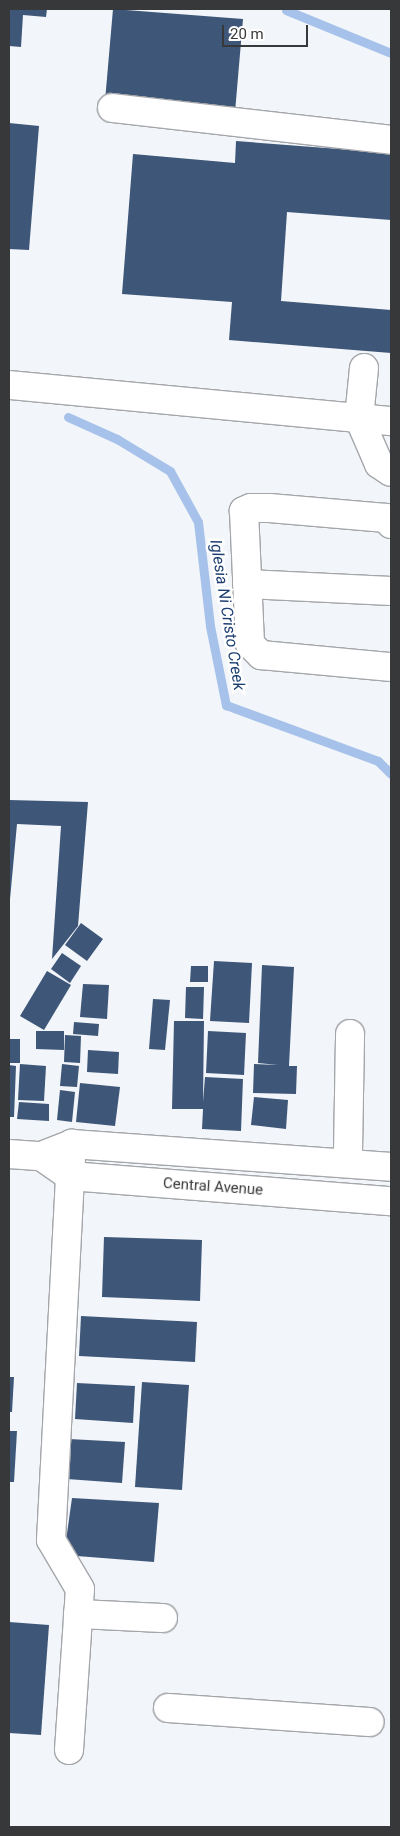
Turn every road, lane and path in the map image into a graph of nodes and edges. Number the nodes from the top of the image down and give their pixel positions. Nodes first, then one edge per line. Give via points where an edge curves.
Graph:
1 (112, 108) dead end
2 (391, 140) edge
3 (364, 368) dead end
4 (9, 385) edge
5 (359, 418) junction
6 (391, 421) edge
7 (391, 472) edge
8 (391, 524) edge
9 (246, 584) junction
10 (391, 591) edge
11 (391, 667) edge
12 (350, 1034) dead end
13 (72, 1144) junction
14 (348, 1152) dead end
15 (9, 1154) edge
16 (41, 1156) junction
17 (391, 1166) edge
18 (70, 1176) junction
19 (391, 1201) edge
20 (78, 1614) junction
21 (162, 1618) dead end
22 (168, 1708) dead end
23 (370, 1722) dead end
24 (69, 1750) dead end

1 - 2 main road
3 - 5 main road
4 - 5 main road
5 - 6 main road
5 - 7 main road via 379,464
8 - 9 main road via 386,518 250,508 244,512
9 - 10 main road
9 - 11 main road via 250,644 261,656
12 - 14 main road
13 - 16 main road, Central Avenue
13 - 17 main road, Central Avenue
13 - 18 main road
15 - 16 main road, Central Avenue
16 - 18 main road
18 - 19 main road, Central Avenue
18 - 20 main road via 51,1540 80,1589
20 - 21 main road
20 - 24 main road
22 - 23 main road

